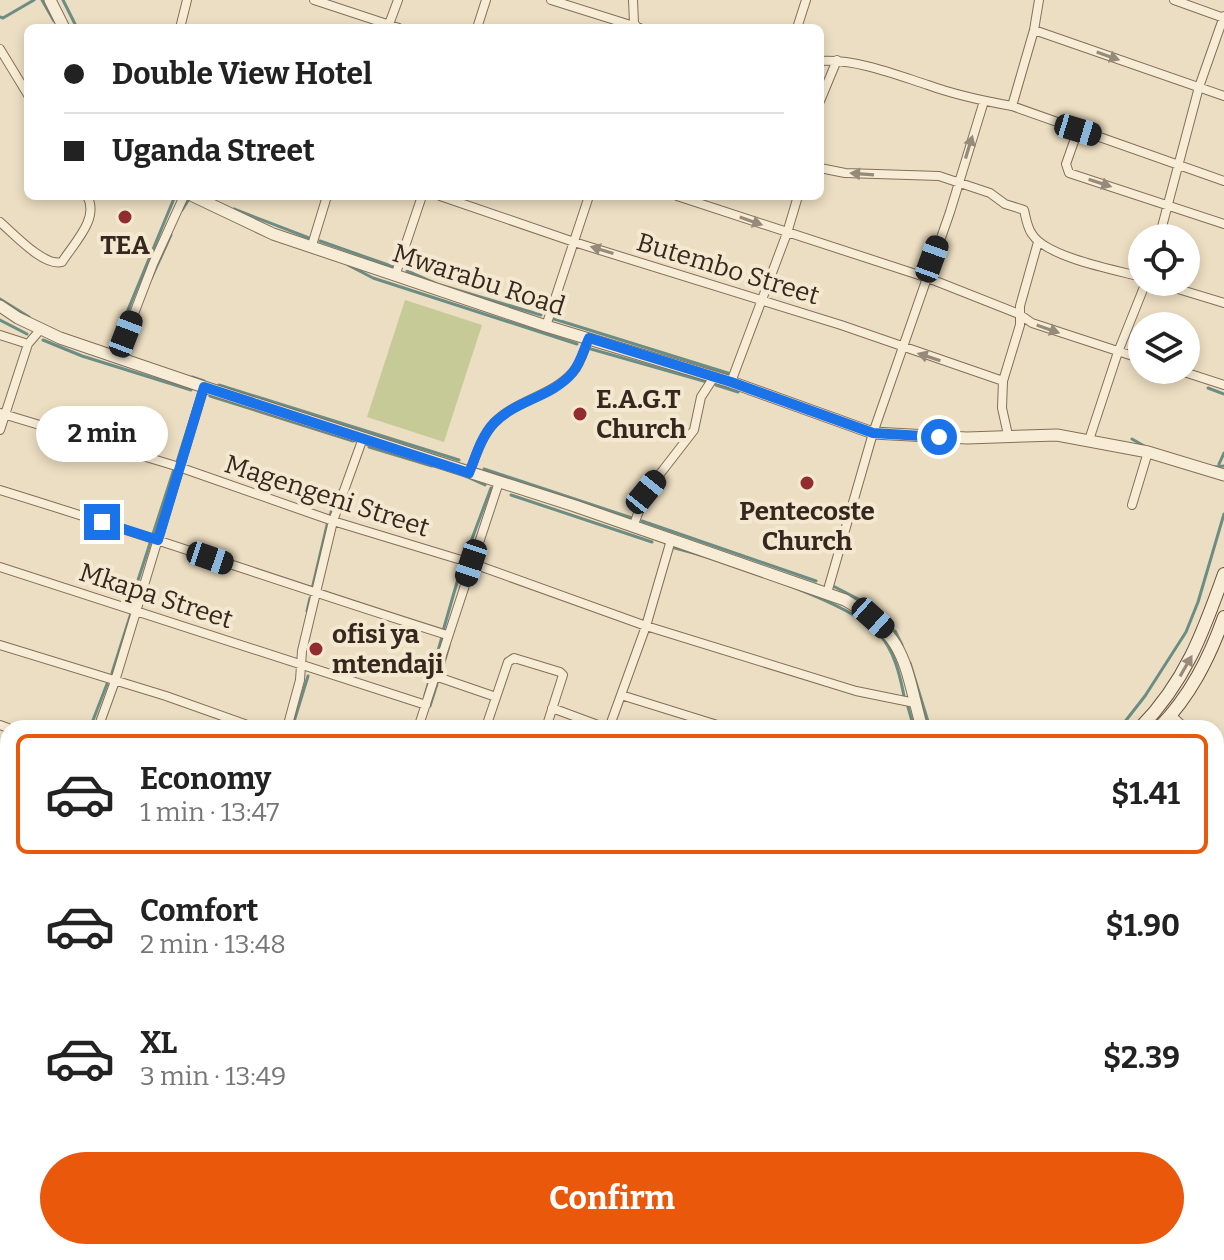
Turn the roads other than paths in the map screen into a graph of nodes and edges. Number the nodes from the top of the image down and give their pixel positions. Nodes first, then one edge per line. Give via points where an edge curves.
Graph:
1 (50, 0) edge
2 (187, 0) edge
3 (314, 0) edge
4 (398, 0) edge
5 (486, 0) edge
6 (551, 0) edge
7 (633, 0) edge
8 (806, 0) edge
9 (1039, 0) edge
10 (1174, 0) edge
11 (1224, 17) edge
12 (62, 24) edge
13 (181, 24) edge
14 (383, 24) edge
15 (390, 24) edge
16 (478, 24) edge
17 (626, 24) edge
18 (635, 24) edge
19 (798, 24) edge
20 (1034, 30) junction
21 (0, 49) edge
22 (837, 60) junction
23 (824, 61) edge
24 (1199, 87) junction
25 (24, 88) edge
26 (824, 92) edge
27 (1224, 96) edge
28 (984, 101) junction
29 (1012, 106) junction
30 (1078, 130) junction
31 (1177, 163) junction
32 (824, 168) edge
33 (1224, 181) edge
34 (959, 182) junction
35 (89, 200) edge
36 (182, 200) edge
37 (201, 200) edge
38 (326, 200) edge
39 (421, 200) edge
40 (452, 200) edge
41 (588, 200) edge
42 (689, 200) edge
43 (797, 200) edge
44 (1168, 206) junction
45 (0, 222) edge
46 (1163, 224) edge
47 (1224, 224) edge
48 (787, 233) junction
49 (574, 242) junction
50 (1038, 242) junction
51 (312, 245) junction
52 (1128, 273) edge
53 (395, 276) junction
54 (928, 278) junction
55 (1140, 296) edge
56 (1200, 296) edge
57 (761, 300) junction
58 (1224, 303) edge
59 (0, 306) edge
60 (1019, 314) junction
61 (546, 326) junction
62 (40, 330) junction
63 (0, 335) edge
64 (589, 338) junction
65 (28, 344) junction
66 (903, 348) junction
67 (1118, 352) junction
68 (1128, 355) edge
69 (117, 358) junction
70 (714, 377) junction
71 (1200, 377) edge
72 (1003, 381) junction
73 (731, 382) junction
74 (1224, 385) edge
75 (204, 387) junction
76 (3, 414) edge
77 (0, 430) edge
78 (873, 433) junction
79 (1008, 435) junction
80 (363, 438) junction
81 (1089, 440) junction
82 (1148, 452) junction
83 (179, 468) junction
84 (469, 473) junction
85 (1224, 475) edge
86 (499, 482) junction
87 (0, 490) edge
88 (1132, 505) dead end
89 (333, 521) junction
90 (633, 527) junction
91 (158, 540) junction
92 (671, 540) junction
93 (471, 563) junction
94 (0, 567) edge
95 (1224, 574) edge
96 (827, 593) junction
97 (315, 594) junction
98 (136, 610) junction
99 (1224, 617) edge
100 (646, 626) junction
101 (447, 635) junction
102 (0, 645) edge
103 (300, 664) junction
104 (435, 676) junction
105 (115, 681) junction
106 (621, 695) junction
107 (496, 697) junction
108 (915, 703) junction
109 (426, 705) junction
110 (552, 708) junction
111 (1171, 715) junction
112 (101, 720) edge
113 (232, 720) edge
114 (289, 720) edge
115 (421, 720) edge
116 (489, 720) edge
117 (548, 720) edge
118 (585, 720) edge
119 (610, 720) edge
120 (701, 720) edge
121 (920, 720) edge
122 (1147, 720) edge
123 (1166, 720) edge
124 (1176, 720) edge

1 - 12 street
2 - 13 street
3 - 14 street
4 - 15 street
5 - 16 street
6 - 17 street
7 - 18 street
8 - 19 street
9 - 20 street
10 - 11 street
11 - 24 street
20 -> 24 street
20 - 29 street
21 - 25 street
22 - 23 street
22 - 26 street
22 - 28 street
24 - 27 street
24 - 31 street
28 - 29 street
34 -> 28 street
29 - 30 street
30 - 31 street
30 -> 44 street via 1068,171
31 - 33 street
31 - 44 street
34 -> 32 street
34 - 50 street via 1024,210
34 - 54 street
35 - 45 street via 90,218 57,264 46,261
36 - 69 street
37 - 51 street, Mwarabu Road via 273,234
38 - 51 street
39 - 53 street
40 - 49 street, Butembo Street
41 - 49 street
42 -> 48 street
43 - 48 street
44 - 46 street
44 - 47 street
48 - 54 street
48 - 57 street
57 -> 49 street, Butembo Street
49 - 61 street
50 - 52 street
50 - 60 street
51 - 53 street, Mwarabu Road
53 - 61 street, Mwarabu Road
54 - 60 street
54 - 66 street
55 - 67 street
56 - 58 street
57 - 66 street, Butembo Street
57 - 73 street
59 - 62 street
60 -> 67 street
60 - 72 street
61 - 64 street, Mwarabu Road
62 - 65 street
62 - 69 street
63 - 65 street
64 - 70 street, Mwarabu Road
64 - 84 street via 579,363 564,380 493,425
65 - 76 street
72 -> 66 street, Butembo Street
66 - 78 street
67 - 68 street
67 - 81 street
69 - 75 street
70 - 73 street, Mwarabu Road
70 - 90 street via 701,397 694,430 646,492
71 - 74 street
72 - 79 street
73 - 78 street, Mwarabu Road
75 - 80 street
75 - 83 street
76 - 77 street
76 - 83 street, Magengeni Street
78 - 79 street, Mwarabu Road
78 - 96 street
79 - 81 street, Mwarabu Road
80 - 84 street
80 - 89 street
81 - 82 street, Mwarabu Road
82 - 85 street, Mwarabu Road
82 - 88 street
83 - 89 street, Magengeni Street
83 - 91 street
84 - 86 street
86 - 90 street
86 - 93 street
87 - 91 street
89 - 93 street, Magengeni Street
89 - 97 street
90 - 92 street
91 - 97 street
91 - 98 street
92 - 96 street
92 - 100 street
93 - 100 street, Magengeni Street
93 - 101 street
94 - 98 street, Mkapa Street
122 -> 95 main road via 1191,658
96 - 108 street via 860,609 887,631 908,670
97 - 101 street
97 - 103 street
98 - 103 street, Mkapa Street
98 - 105 street
99 - 111 main road via 1198,677
100 - 106 street
100 - 108 street, Magengeni Street via 856,691
101 - 104 street
102 - 105 street
103 - 109 street, Mkapa Street
103 - 114 street
104 - 107 street
104 - 109 street
105 - 112 street
105 - 113 street
106 - 119 street
106 - 120 street
107 - 110 street via 508,662 516,658 563,675
107 - 116 street
108 - 121 street
109 - 115 street
110 - 117 street
110 - 118 street
111 - 123 main road
111 - 124 street

